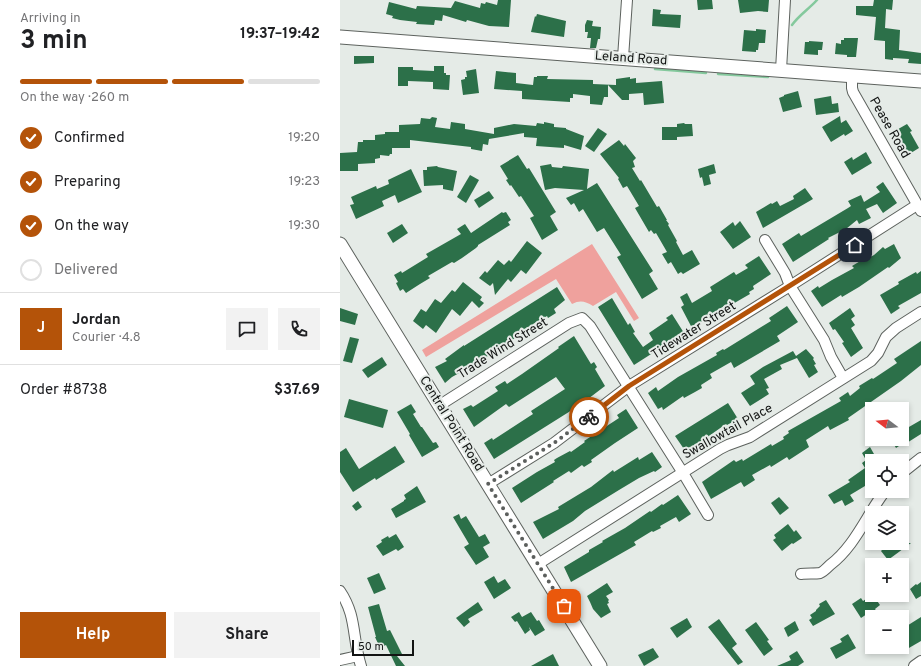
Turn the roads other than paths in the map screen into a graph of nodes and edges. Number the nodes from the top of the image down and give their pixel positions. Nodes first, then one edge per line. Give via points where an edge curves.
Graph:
1 (627, 0) edge
2 (785, 0) edge
3 (340, 37) edge
4 (623, 58) junction
5 (781, 70) junction
6 (852, 76) junction
7 (921, 81) edge
8 (919, 208) edge
9 (765, 240) dead end
10 (340, 244) edge
11 (790, 286) junction
12 (921, 312) edge
13 (844, 378) junction
14 (629, 386) junction
15 (440, 405) junction
16 (921, 458) edge
17 (909, 467) edge
18 (683, 473) junction
19 (488, 484) junction
20 (880, 498) edge
21 (708, 515) dead end
22 (538, 564) junction
23 (801, 574) dead end
24 (340, 591) edge
25 (340, 660) edge
26 (360, 661) edge
27 (921, 661) edge
28 (600, 666) edge
29 (914, 666) edge

1 - 4 street
2 - 5 street
3 - 4 main road, Leland Road
4 - 5 main road, Leland Road
5 - 6 main road, Leland Road
6 - 7 main road, Leland Road
6 - 8 street, Pease Road via 853,92
8 - 11 street, Tidewater Street
9 - 11 street
10 - 15 main road, Central Point Road
11 - 13 street
11 - 14 street, Tidewater Street
12 - 13 street, Swallowtail Place via 886,337 871,361
13 - 18 street, Swallowtail Place via 750,437 728,444
14 - 15 street, Trade Wind Street via 590,326 582,318 569,323
14 - 18 street
14 - 19 street, Tidewater Street via 554,443
15 - 19 main road, Central Point Road
16 - 17 street
18 - 21 street
18 - 22 street, Swallowtail Place
19 - 22 main road, Central Point Road
20 - 23 street via 862,529 835,562 820,573
22 - 28 main road, Central Point Road
24 - 26 street via 348,602 352,615
25 - 26 street
27 - 29 street

